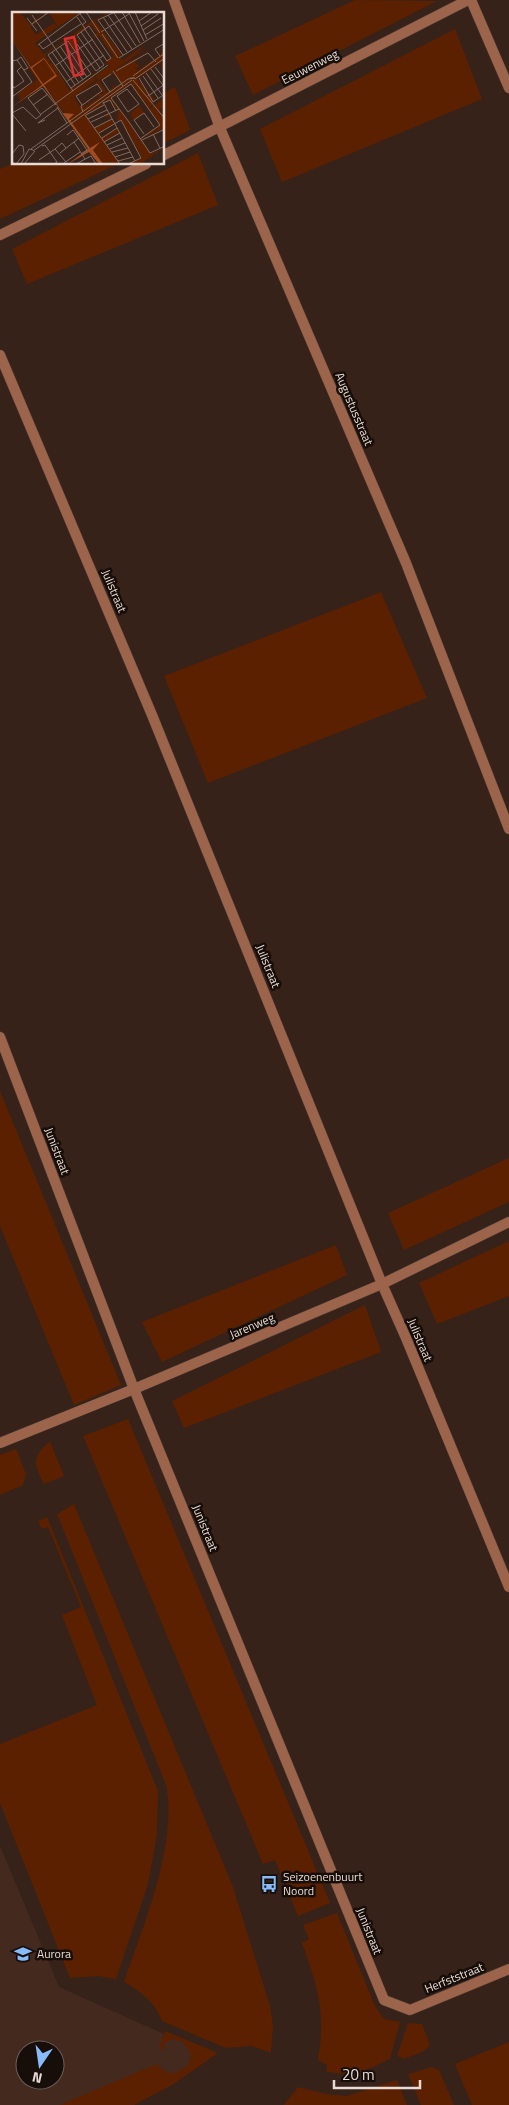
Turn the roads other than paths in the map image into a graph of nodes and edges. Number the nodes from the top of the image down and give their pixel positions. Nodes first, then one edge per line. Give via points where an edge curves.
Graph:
1 (174, 0) edge
2 (469, 0) edge
3 (509, 88) edge
4 (220, 128) junction
5 (165, 155) edge
6 (144, 165) edge
7 (0, 235) edge
8 (0, 355) edge
9 (509, 829) edge
10 (0, 1037) edge
11 (509, 1222) edge
12 (382, 1284) junction
13 (134, 1389) junction
14 (0, 1443) edge
15 (509, 1587) edge
16 (509, 1968) edge
17 (410, 2010) joint

1 - 4 street, Augustusstraat
2 - 3 street
2 - 4 street, Eeuwenweg
4 - 5 street, Eeuwenweg
4 - 9 street, Augustusstraat via 406,563
6 - 7 street
8 - 12 street, Julistraat via 146,698
10 - 13 street, Junistraat
11 - 12 street, Jarenweg
12 - 13 street, Jarenweg
12 - 15 street, Julistraat
13 - 14 street, Jarenweg
13 - 17 street, Junistraat via 384,2000
16 - 17 street, Herfststraat

